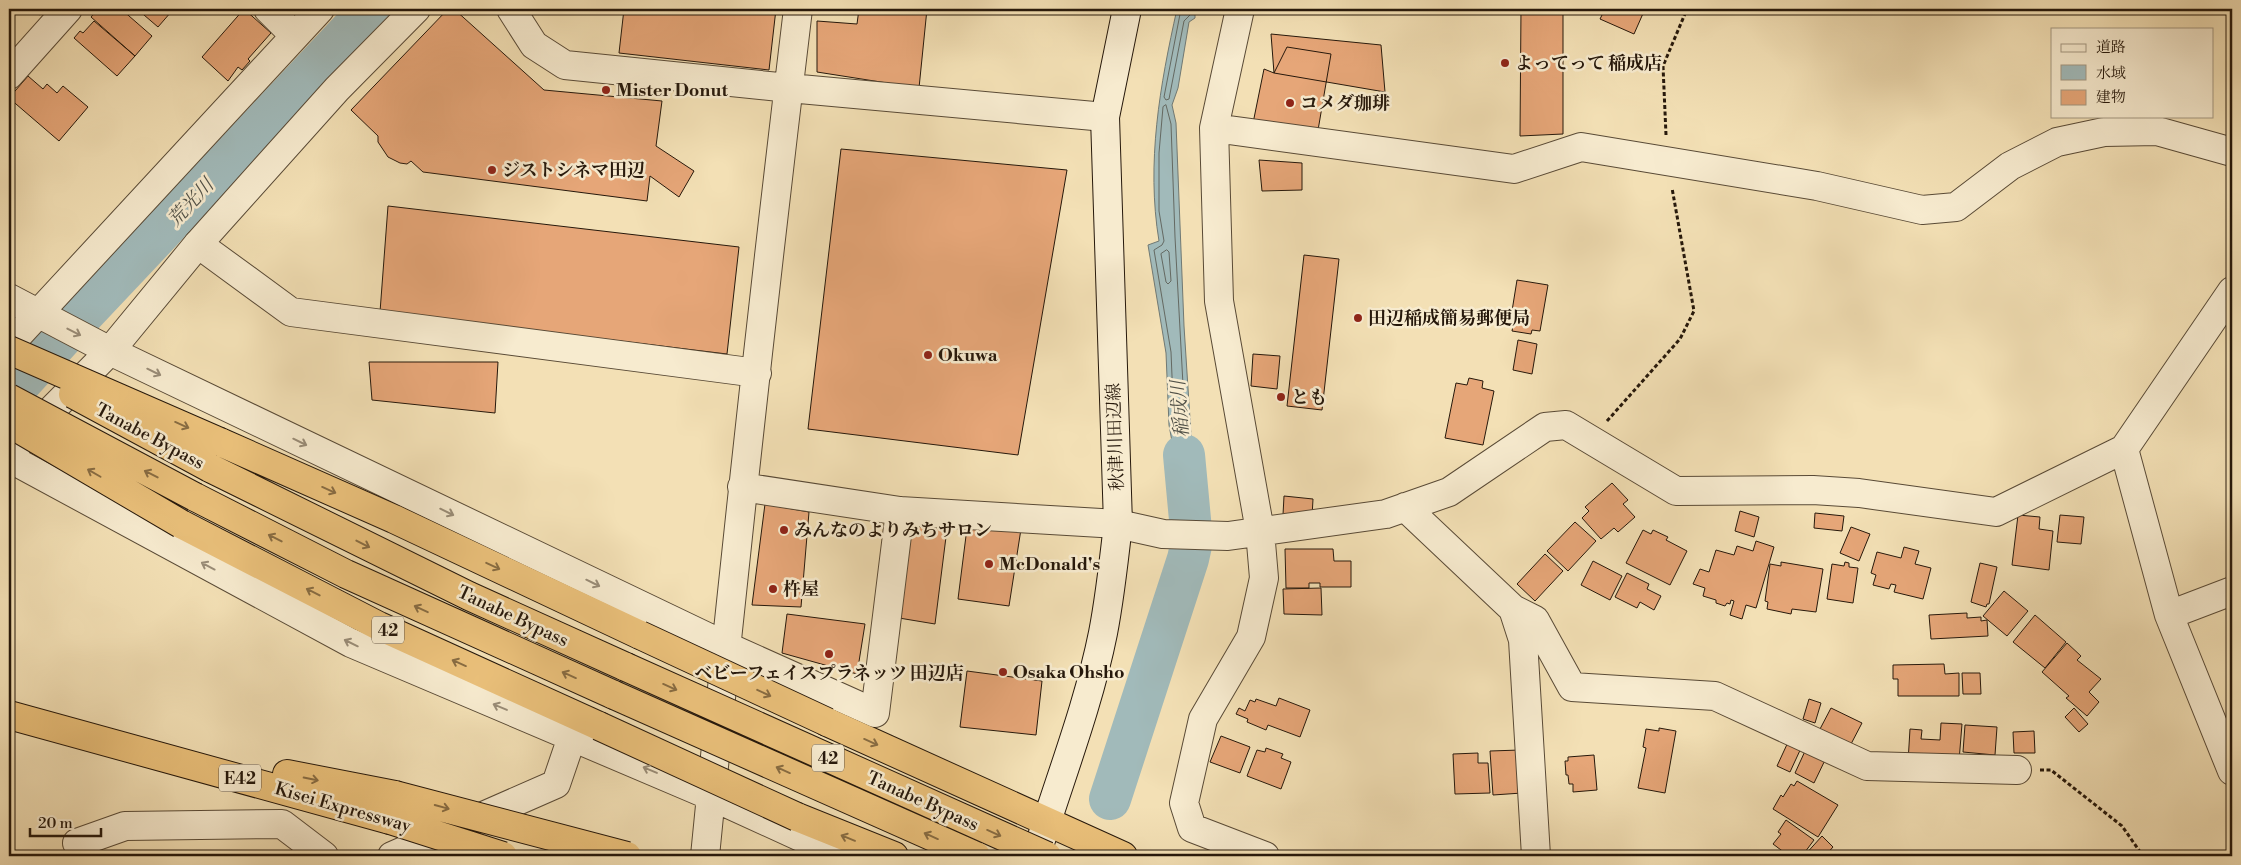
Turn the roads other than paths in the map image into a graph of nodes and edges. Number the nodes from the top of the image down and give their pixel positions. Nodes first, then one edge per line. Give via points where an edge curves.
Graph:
1 (68, 9) edge
2 (268, 9) edge
3 (320, 9) edge
4 (416, 9) edge
5 (511, 9) edge
6 (798, 9) edge
7 (1127, 9) edge
8 (1240, 9) edge
9 (295, 36) junction
10 (9, 75) edge
11 (789, 88) junction
12 (1105, 117) junction
13 (1214, 128) junction
14 (2232, 152) edge
15 (198, 244) junction
16 (2232, 291) edge
17 (9, 298) edge
18 (38, 314) junction
19 (9, 345) edge
20 (9, 350) edge
21 (110, 351) junction
22 (9, 357) edge
23 (757, 373) junction
24 (9, 398) edge
25 (9, 423) edge
26 (2124, 449) junction
27 (9, 453) edge
28 (9, 458) edge
29 (742, 487) junction
30 (1405, 507) junction
31 (900, 510) junction
32 (1118, 524) junction
33 (1260, 532) junction
34 (2232, 591) edge
35 (1513, 609) junction
36 (2169, 615) junction
37 (728, 648) junction
38 (13, 716) edge
39 (572, 737) junction
40 (2017, 770) road end
41 (2232, 771) edge
42 (711, 796) junction
43 (392, 807) junction
44 (1046, 821) junction
45 (77, 843) dead end
46 (1038, 854) edge
47 (324, 856) edge
48 (392, 856) edge
49 (503, 856) edge
50 (627, 856) edge
51 (705, 856) edge
52 (842, 856) edge
53 (894, 856) edge
54 (976, 856) edge
55 (1122, 856) edge
56 (1265, 856) edge
57 (1536, 856) edge

1 - 10 street
2 - 9 street
3 - 9 street
4 - 15 street via 337,89
5 - 11 street via 534,46 565,65
6 - 11 street
7 - 12 street, 秋津川田辺線
8 - 13 street
9 - 18 street
11 - 12 street
11 - 23 street
12 - 32 street, 秋津川田辺線
13 - 14 street via 1514,169 1581,147 1817,186 1922,210 1956,207 2010,166 2057,142 2104,132 2157,131
13 - 33 street via 1219,301
15 - 21 street
15 - 23 street via 291,312
16 - 26 street
17 - 18 street
18 - 19 street
18 -> 21 street
20 -> 44 highway, 42, bridge via 394,519 826,722
21 - 27 street
21 -> 37 street
22 -> 46 highway, Tanabe Bypass / 42, bridge via 210,468 468,596
23 - 29 street
54 -> 24 highway, Tanabe Bypass / 42, bridge via 346,574
53 -> 25 highway, 42, bridge via 797,817 379,626 181,524
26 - 30 street via 1996,512 1859,493 1676,491 1566,425 1545,427 1449,492
26 - 36 street
39 -> 28 street via 351,643
29 - 31 street
29 - 37 street
30 - 33 street via 1386,514
30 - 35 street
31 - 32 street
31 - 37 street via 875,713
32 - 33 street via 1163,534 1228,536
32 - 44 street, 秋津川田辺線 via 1102,635
33 - 56 street via 1264,578 1251,637 1203,719 1184,803 1192,828
34 - 36 street
35 - 40 street via 1535,620 1572,687 1715,696 1867,766
35 - 57 street via 1523,640
36 - 41 street
37 - 42 street
38 - 43 highway
42 -> 39 street
39 - 48 street via 556,784
42 - 51 street
42 - 52 street
43 - 49 highway, Kisei Expressway, bridge
43 -> 50 highway, bridge
44 - 46 street, 秋津川田辺線
44 - 55 highway
45 - 47 street via 125,826 282,824

